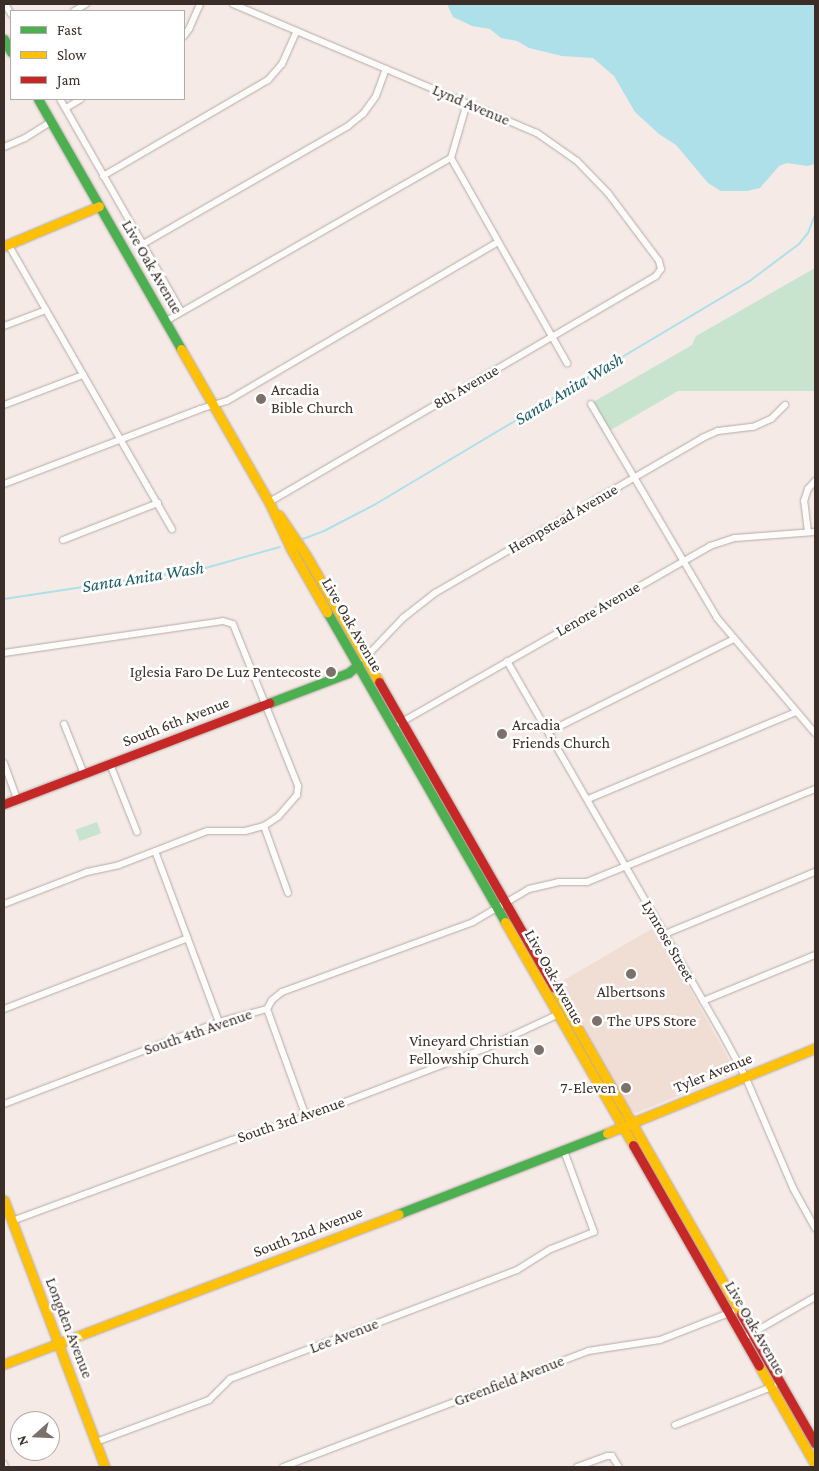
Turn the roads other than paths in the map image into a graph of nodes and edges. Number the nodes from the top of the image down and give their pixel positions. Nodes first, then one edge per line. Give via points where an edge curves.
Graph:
1 (200, 4) edge
2 (233, 4) edge
3 (297, 31) junction
4 (185, 35) edge
5 (4, 39) edge
6 (10, 50) edge
7 (386, 69) junction
8 (39, 100) edge
9 (61, 100) edge
10 (79, 100) edge
11 (467, 103) junction
12 (66, 108) junction
13 (51, 122) junction
14 (4, 147) edge
15 (451, 158) junction
16 (103, 176) junction
17 (99, 206) junction
18 (498, 242) junction
19 (143, 244) junction
20 (6, 245) edge
21 (661, 269) joint
22 (46, 310) junction
23 (181, 311) junction
24 (166, 321) junction
25 (4, 326) edge
26 (552, 337) junction
27 (567, 363) dead end
28 (84, 375) junction
29 (591, 404) dead end
30 (785, 404) dead end
31 (4, 405) edge
32 (213, 405) junction
33 (120, 439) junction
34 (635, 477) junction
35 (815, 481) edge
36 (4, 484) edge
37 (269, 502) junction
38 (158, 503) junction
39 (172, 529) dead end
40 (812, 532) edge
41 (63, 540) dead end
42 (683, 560) junction
43 (734, 639) junction
44 (4, 653) edge
45 (365, 658) junction
46 (507, 661) junction
47 (358, 665) junction
48 (266, 704) junction
49 (796, 712) junction
50 (64, 724) dead end
51 (397, 724) junction
52 (548, 732) junction
53 (815, 734) edge
54 (4, 762) edge
55 (110, 764) junction
56 (84, 774) junction
57 (815, 789) edge
58 (18, 799) junction
59 (588, 799) junction
60 (4, 804) edge
61 (264, 826) junction
62 (137, 832) dead end
63 (155, 851) junction
64 (626, 867) junction
65 (815, 872) edge
66 (288, 893) dead end
67 (4, 904) edge
68 (501, 904) junction
69 (665, 934) junction
70 (188, 938) junction
71 (815, 955) edge
72 (703, 1001) junction
73 (267, 1009) junction
74 (4, 1010) edge
75 (566, 1010) junction
76 (558, 1015) junction
77 (219, 1022) junction
78 (815, 1048) edge
79 (745, 1076) junction
80 (4, 1104) edge
81 (306, 1117) junction
82 (632, 1124) junction
83 (623, 1128) junction
84 (564, 1151) junction
85 (4, 1200) edge
86 (8, 1217) edge
87 (815, 1228) edge
88 (815, 1297) edge
89 (739, 1309) junction
90 (729, 1314) junction
91 (752, 1333) junction
92 (743, 1338) junction
93 (58, 1343) junction
94 (4, 1364) edge
95 (781, 1382) junction
96 (771, 1388) junction
97 (674, 1425) dead end
98 (96, 1442) junction
99 (815, 1443) edge
100 (4, 1464) edge
101 (815, 1464) edge
102 (5, 1467) edge
103 (105, 1467) edge
104 (283, 1467) edge
105 (577, 1467) edge
106 (619, 1467) edge

1 - 4 street
2 - 3 street, Lynd Avenue
3 - 7 street, Lynd Avenue
3 - 16 street via 282,64 268,80
5 - 6 main road
7 - 11 street, Lynd Avenue
7 - 19 street via 376,96 363,114 348,126
8 - 13 main road, Live Oak Avenue
9 - 12 street, Live Oak Avenue
10 - 12 street
11 - 15 street
11 - 21 street, Lynd Avenue via 537,133 577,161 608,193 659,261
12 - 16 street, Live Oak Avenue
13 - 14 street
13 - 17 main road, Live Oak Avenue
15 - 18 street
15 - 23 street
16 - 19 street, Live Oak Avenue
17 - 20 main road
17 - 24 main road, Live Oak Avenue
18 - 26 street
18 - 32 street via 227,401
19 - 23 street, Live Oak Avenue
20 - 22 street
21 - 26 street, 8th Avenue via 656,276
22 - 25 street
22 - 28 street
23 - 24 street
24 - 32 main road, Live Oak Avenue
26 - 27 street
26 - 37 street, 8th Avenue
28 - 31 street
28 - 33 street
29 - 34 street
30 - 34 street, Hempstead Avenue via 763,424 718,431
32 - 33 street
32 - 37 main road, Live Oak Avenue
33 - 36 street
33 - 38 street
34 - 42 street
34 - 45 street, Hempstead Avenue via 422,602 402,618
35 - 40 street via 804,501
37 - 45 main road, Live Oak Avenue via 295,536
37 - 47 main road, Live Oak Avenue via 286,540
38 - 39 street
38 - 41 street
40 - 42 street, Lenore Avenue via 735,538
42 - 43 street via 717,618
42 - 46 street, Lenore Avenue
43 - 49 street
43 - 52 street
44 - 48 street via 223,621 233,624
45 - 47 street, Hempstead Avenue
45 - 51 main road, Live Oak Avenue
46 - 51 street, Lenore Avenue
46 - 52 street, Lynrose Street
47 - 48 main road, South 6th Avenue via 351,671
47 - 51 main road, Live Oak Avenue
48 - 55 main road, South 6th Avenue
48 - 61 street via 298,786 297,796 280,816
49 - 53 street
49 - 59 street
50 - 56 street
51 - 68 main road, Live Oak Avenue
52 - 59 street, Lynrose Street
54 - 58 street
55 - 56 main road, South 6th Avenue
55 - 62 street
56 - 58 main road, South 6th Avenue
57 - 64 street, South 4th Avenue
58 - 60 main road, South 6th Avenue
59 - 64 street, Lynrose Street
61 - 63 street via 245,831 207,831
61 - 66 street
63 - 67 street via 119,865 87,872
63 - 70 street
64 - 68 street, South 4th Avenue via 587,882 542,884
64 - 69 street, Lynrose Street
65 - 69 street
68 - 73 street, South 4th Avenue via 473,922 282,992
68 - 75 main road, Live Oak Avenue
68 - 76 main road, Live Oak Avenue
69 - 72 street, Lynrose Street
70 - 74 street
70 - 77 street
71 - 72 street
72 - 79 street, Lynrose Street
73 - 77 street, South 4th Avenue
73 - 81 street
75 - 76 street, South 3rd Avenue
75 - 82 main road, Live Oak Avenue
76 - 81 street, South 3rd Avenue via 486,1048
76 - 83 main road, Live Oak Avenue
77 - 80 street, South 4th Avenue
78 - 79 main road, Tyler Avenue
79 - 82 main road, Tyler Avenue
79 - 87 street, Lynrose Street via 793,1188
81 - 86 street, South 3rd Avenue
82 - 83 main road, Tyler Avenue
82 - 89 main road, Live Oak Avenue
83 - 84 main road, South 2nd Avenue
83 - 90 main road, Live Oak Avenue
84 - 93 main road, South 2nd Avenue
84 - 98 street, Lee Avenue via 594,1232 552,1249 517,1270 230,1379 209,1400
85 - 86 main road, Longden Avenue
86 - 93 main road, Longden Avenue
88 - 91 street
89 - 90 street, Greenfield Avenue
89 - 91 main road, Live Oak Avenue
90 - 92 main road, Live Oak Avenue
90 - 104 street, Greenfield Avenue via 660,1340 579,1354
91 - 92 street
91 - 95 main road, Live Oak Avenue
92 - 96 main road, Live Oak Avenue
93 - 94 main road, South 2nd Avenue
93 - 98 main road, Longden Avenue
95 - 96 street
95 - 99 main road, Live Oak Avenue
96 - 97 street
96 - 101 main road, Live Oak Avenue
98 - 103 main road, Longden Avenue
100 - 102 street
105 - 106 street via 607,1456 612,1456

